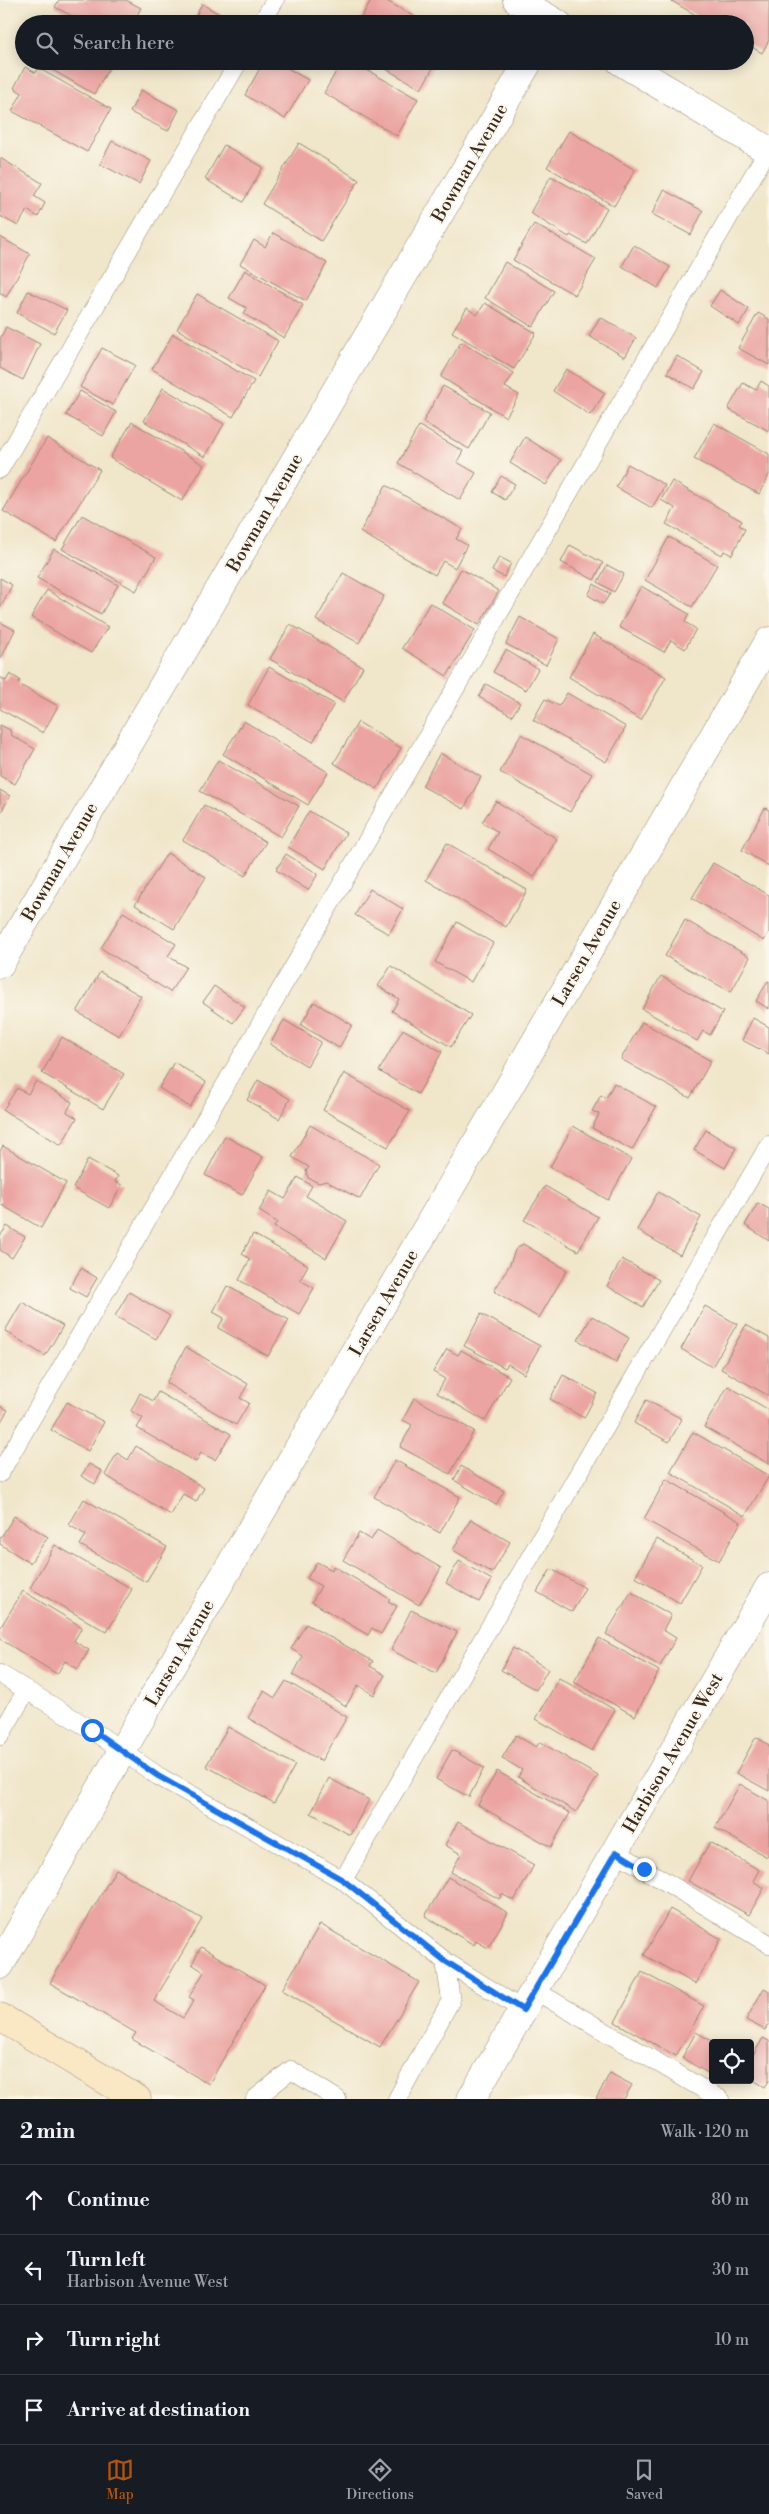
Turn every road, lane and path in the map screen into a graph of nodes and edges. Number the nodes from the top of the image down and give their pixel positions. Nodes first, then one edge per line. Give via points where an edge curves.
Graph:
1 (275, 0) edge
2 (517, 0) edge
3 (266, 15) edge
4 (552, 15) edge
5 (234, 70) edge
6 (524, 70) edge
7 (635, 70) edge
8 (768, 150) edge
9 (0, 469) edge
10 (769, 641) edge
11 (0, 964) edge
12 (769, 1144) edge
13 (0, 1474) edge
14 (769, 1587) edge
15 (0, 1674) edge
16 (26, 1691) junction
17 (0, 1736) edge
18 (122, 1751) junction
19 (616, 1852) junction
20 (343, 1880) junction
21 (769, 1944) edge
22 (445, 1961) junction
23 (0, 1965) edge
24 (528, 2000) junction
25 (0, 2017) edge
26 (137, 2099) edge
27 (255, 2099) edge
28 (337, 2099) edge
29 (397, 2099) edge
30 (471, 2099) edge
31 (720, 2099) edge

1 - 3 lane
2 - 4 street
5 - 9 lane
6 - 11 street, Bowman Avenue
7 - 8 street
8 - 13 lane
10 - 18 street, Larsen Avenue
12 - 20 lane
14 - 19 street, Harbison Avenue West
15 - 16 lane
16 - 17 lane
16 - 18 lane
18 - 20 lane via 158,1776
18 - 23 street, Larsen Avenue
19 - 21 lane
19 - 24 street, Harbison Avenue West
20 - 22 lane
22 - 24 lane
22 - 29 lane via 451,2000
24 - 30 street, Harbison Avenue West
24 - 31 lane
25 - 26 main road
27 - 28 lane via 291,2070

